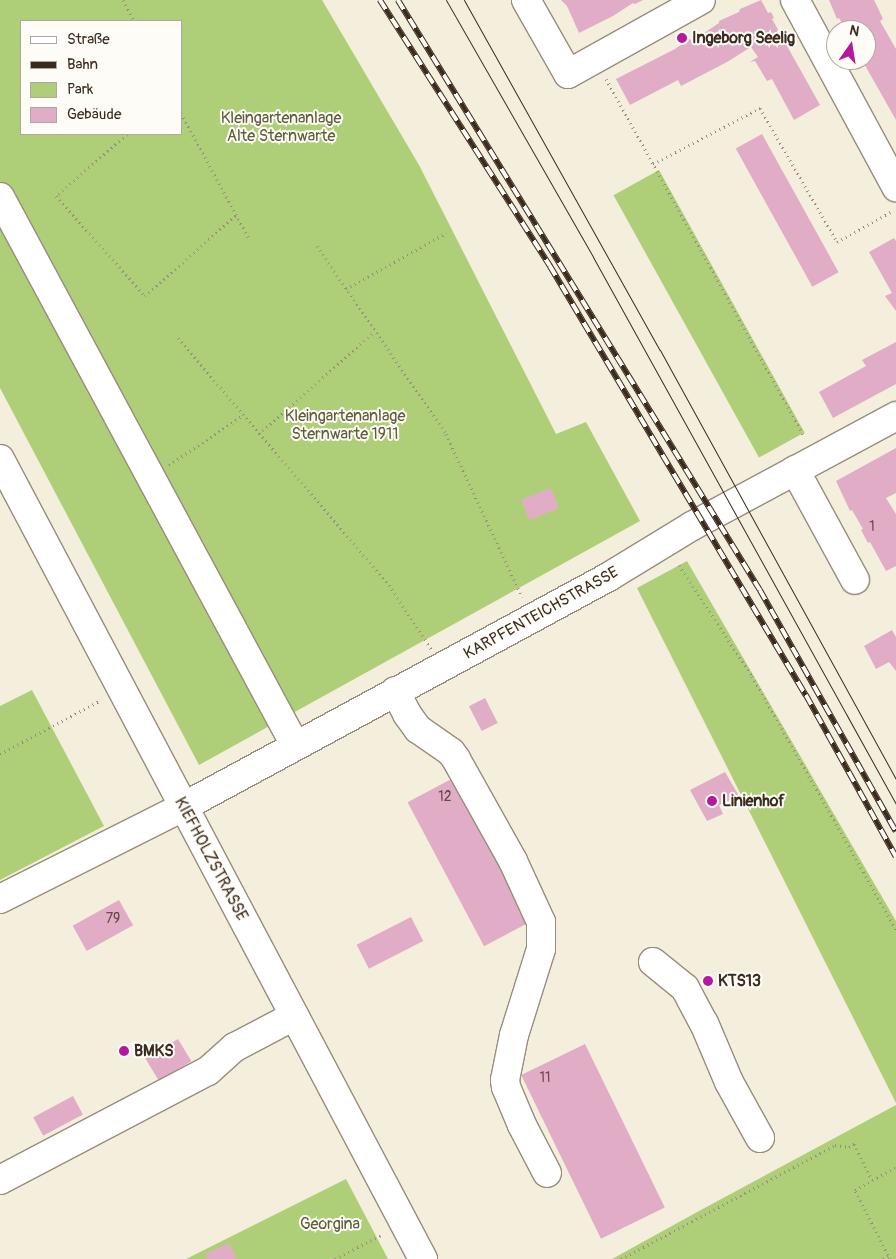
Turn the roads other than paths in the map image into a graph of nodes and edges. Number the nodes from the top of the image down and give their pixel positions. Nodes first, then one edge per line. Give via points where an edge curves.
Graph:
1 (526, 0) edge
2 (701, 0) edge
3 (794, 0) edge
4 (896, 187) edge
5 (0, 196) edge
6 (896, 416) edge
7 (0, 460) edge
8 (806, 464) junction
9 (855, 580) dead end
10 (395, 691) junction
11 (295, 745) junction
12 (184, 806) junction
13 (0, 899) edge
14 (653, 962) dead end
15 (294, 1016) junction
16 (760, 1138) dead end
17 (547, 1173) dead end
18 (0, 1180) edge
19 (423, 1259) edge

1 - 2 street via 568,74
3 - 4 street
5 - 11 street
6 - 8 street, KARPFENTEICHSTRASSE
7 - 12 street, KIEFHOLZSTRASSE
8 - 9 street
8 - 10 street, KARPFENTEICHSTRASSE via 678,534 610,576
10 - 11 street, KARPFENTEICHSTRASSE
10 - 17 street via 418,729 451,752 513,861 541,922 541,949 514,1035 505,1080 522,1124
11 - 12 street, KARPFENTEICHSTRASSE
12 - 13 street, KARPFENTEICHSTRASSE
12 - 15 street, KIEFHOLZSTRASSE
14 - 16 street via 686,988 729,1082
15 - 18 street via 235,1047 208,1071
15 - 19 street, KIEFHOLZSTRASSE

